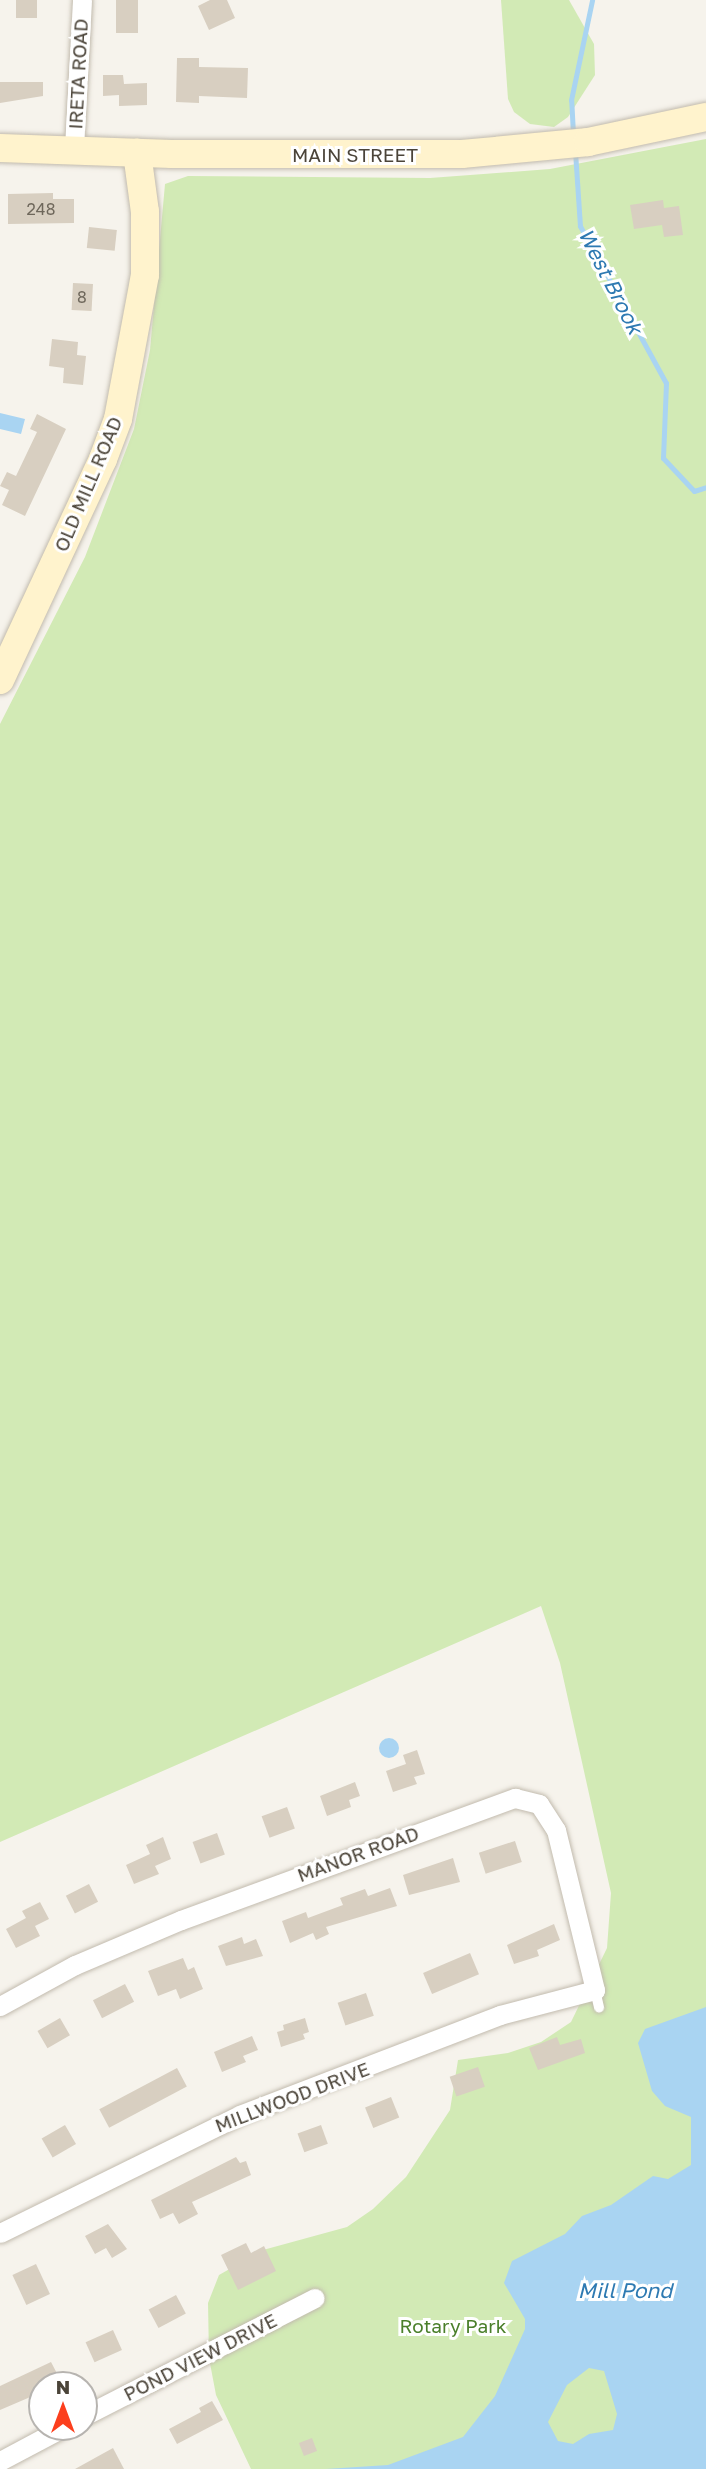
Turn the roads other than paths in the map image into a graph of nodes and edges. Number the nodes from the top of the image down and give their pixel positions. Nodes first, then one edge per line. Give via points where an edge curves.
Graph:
1 (82, 0) edge
2 (706, 117) edge
3 (0, 148) edge
4 (74, 148) junction
5 (137, 153) junction
6 (0, 680) edge
7 (597, 1999) joint
8 (0, 2006) edge
9 (0, 2233) edge
10 (315, 2298) dead end
11 (98, 2409) edge
12 (38, 2441) edge
13 (0, 2461) edge

1 - 4 street, IRETA ROAD
2 - 5 main road, MAIN STREET via 576,144 430,155
3 - 4 main road, MAIN STREET
4 - 5 main road, MAIN STREET
5 - 6 main road, OLD MILL ROAD via 145,212 145,275 118,419
7 - 8 street, MANOR ROAD via 556,1830 540,1804 515,1798 181,1920 75,1965
7 - 9 street, MILLWOOD DRIVE via 500,2015 240,2115
10 - 11 street, POND VIEW DRIVE
12 - 13 street

